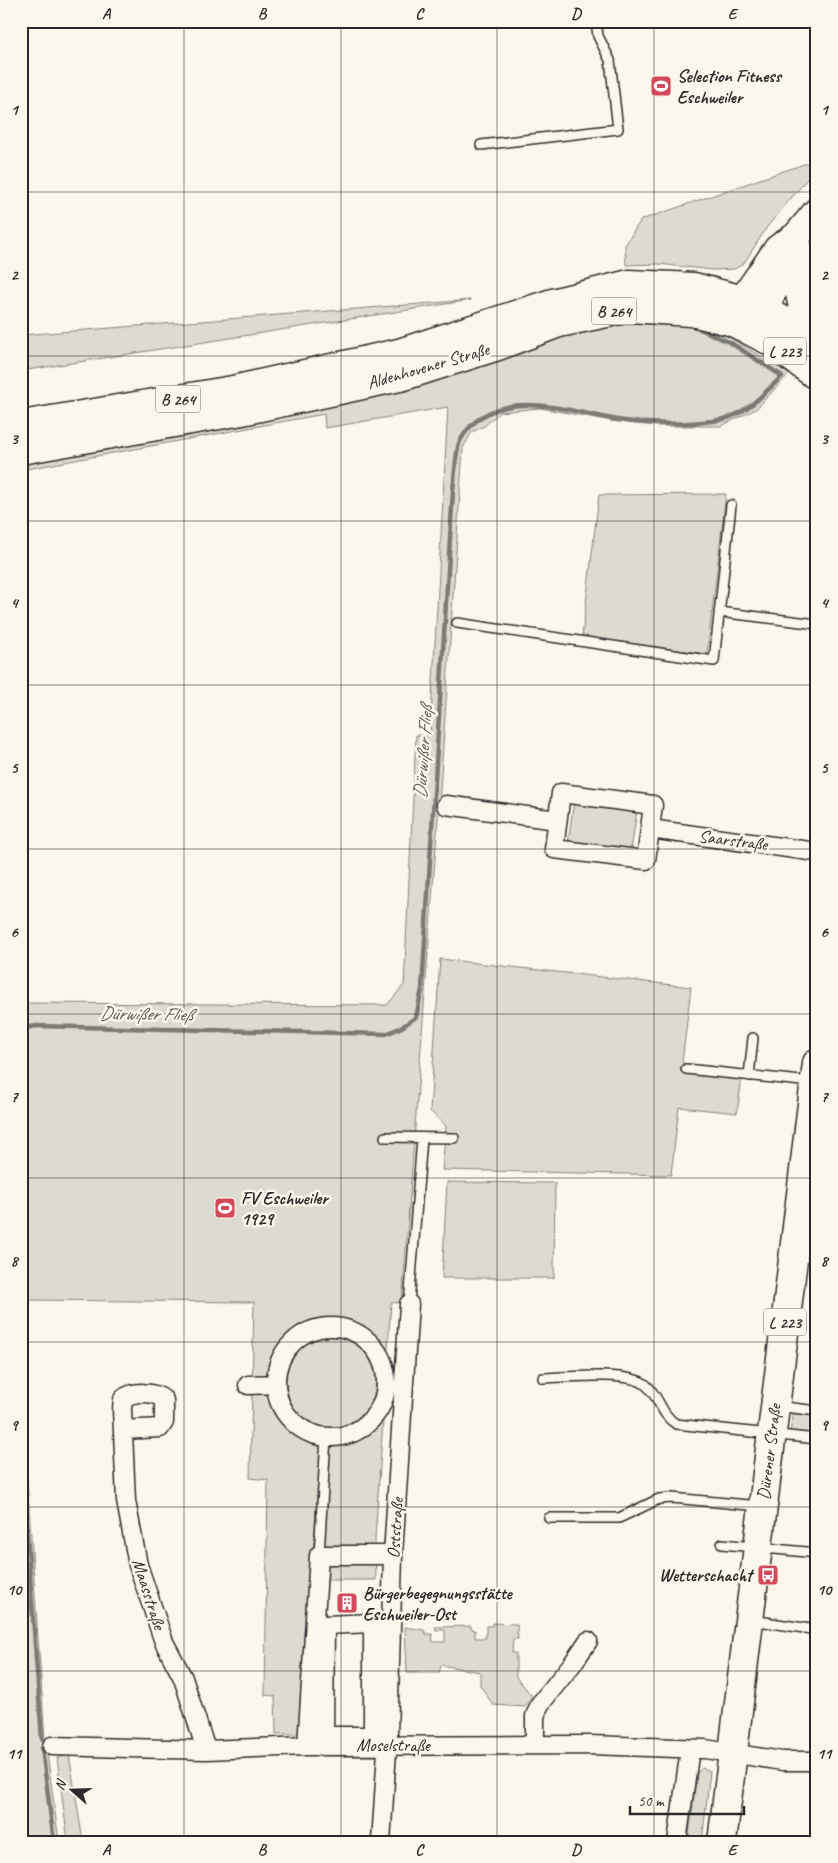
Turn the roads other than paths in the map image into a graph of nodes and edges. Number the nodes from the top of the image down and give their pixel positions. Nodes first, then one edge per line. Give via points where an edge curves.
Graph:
1 (596, 21) edge
2 (481, 145) dead end
3 (817, 212) edge
4 (797, 236) junction
5 (747, 315) junction
6 (817, 335) edge
7 (817, 344) edge
8 (817, 376) edge
9 (21, 426) edge
10 (21, 450) edge
11 (731, 505) dead end
12 (719, 612) junction
13 (457, 623) dead end
14 (817, 624) edge
15 (446, 805) dead end
16 (557, 820) junction
17 (650, 829) junction
18 (817, 852) edge
19 (753, 1038) dead end
20 (686, 1069) dead end
21 (748, 1076) junction
22 (815, 1089) edge
23 (385, 1137) dead end
24 (422, 1138) junction
25 (454, 1138) dead end
26 (811, 1167) edge
27 (409, 1304) joint
28 (543, 1378) dead end
29 (275, 1384) junction
30 (248, 1385) dead end
31 (386, 1386) junction
32 (404, 1386) junction
33 (775, 1406) junction
34 (817, 1411) edge
35 (123, 1430) dead end
36 (772, 1434) junction
37 (326, 1437) junction
38 (817, 1439) edge
39 (763, 1506) junction
40 (549, 1518) dead end
41 (722, 1544) dead end
42 (758, 1547) junction
43 (817, 1553) edge
44 (319, 1555) junction
45 (393, 1555) junction
46 (749, 1620) junction
47 (817, 1630) edge
48 (320, 1636) junction
49 (382, 1636) junction
50 (588, 1641) dead end
51 (388, 1745) junction
52 (535, 1745) junction
53 (52, 1746) dead end
54 (307, 1746) junction
55 (690, 1748) junction
56 (206, 1750) junction
57 (733, 1752) junction
58 (817, 1762) edge
59 (381, 1842) edge
60 (678, 1842) edge
61 (722, 1842) edge

1 - 2 lane via 598,36 610,60 618,129
3 - 4 main road
4 - 5 main road via 778,249
4 - 6 main road via 798,285 803,308
5 - 7 main road, L 223
5 - 8 main road, Aldenhovener Straße / L 223
5 - 9 main road, Aldenhovener Straße / B 264 via 694,287 629,284 552,303 399,354 233,390
5 - 10 main road, Aldenhovener Straße / B 264 via 630,308 560,323 404,376 242,412
11 - 12 lane
12 - 13 lane via 714,661
12 - 14 lane
15 - 16 street
16 - 17 street via 561,793 653,805
16 - 17 street via 554,849 646,860
17 - 18 street, Saarstraße
19 - 21 lane
20 - 21 lane
21 - 22 lane
22 - 26 main road, Dürener Straße / L 223
23 - 24 lane
24 - 25 lane
24 - 27 lane
26 - 33 main road, Dürener Straße / L 223
27 - 32 street, Oststraße
28 - 36 lane via 610,1376 632,1379 647,1386 676,1424
29 - 30 street
29 - 31 street via 277,1368 287,1347 307,1331 324,1326 360,1334 374,1346 384,1367
29 - 37 street via 279,1402 290,1420 302,1429
31 - 32 street
31 - 37 street via 378,1411 367,1423 345,1435
32 - 45 street, Oststraße
33 - 34 lane
33 - 36 main road, Dürener Straße / L 223
35 - 56 street, Maasstraße via 126,1501 138,1565 164,1642 184,1678
36 - 38 lane
36 - 39 main road, Dürener Straße / L 223
37 - 44 lane
39 - 40 lane via 672,1498 659,1499 619,1518
39 - 42 main road, Dürener Straße / L 223
41 - 42 lane
42 - 43 lane
42 - 46 main road, Dürener Straße / L 223
44 - 45 street
44 - 48 street
45 - 49 street, Oststraße
46 - 47 lane
46 - 57 main road, Dürener Straße / L 223
48 - 49 street via 326,1625 373,1624
48 - 49 street via 324,1736 373,1736
48 - 54 street
49 - 51 street, Oststraße
50 - 52 street via 540,1704 535,1716
51 - 52 street, Moselstraße
51 - 54 street, Moselstraße
51 - 59 street, Oststraße
52 - 55 street, Moselstraße
53 - 56 street, Moselstraße
54 - 56 street, Moselstraße
55 - 57 street, Moselstraße
55 - 60 street
57 - 58 street, Moselstraße via 782,1761
57 - 61 main road, Dürener Straße / L 223

